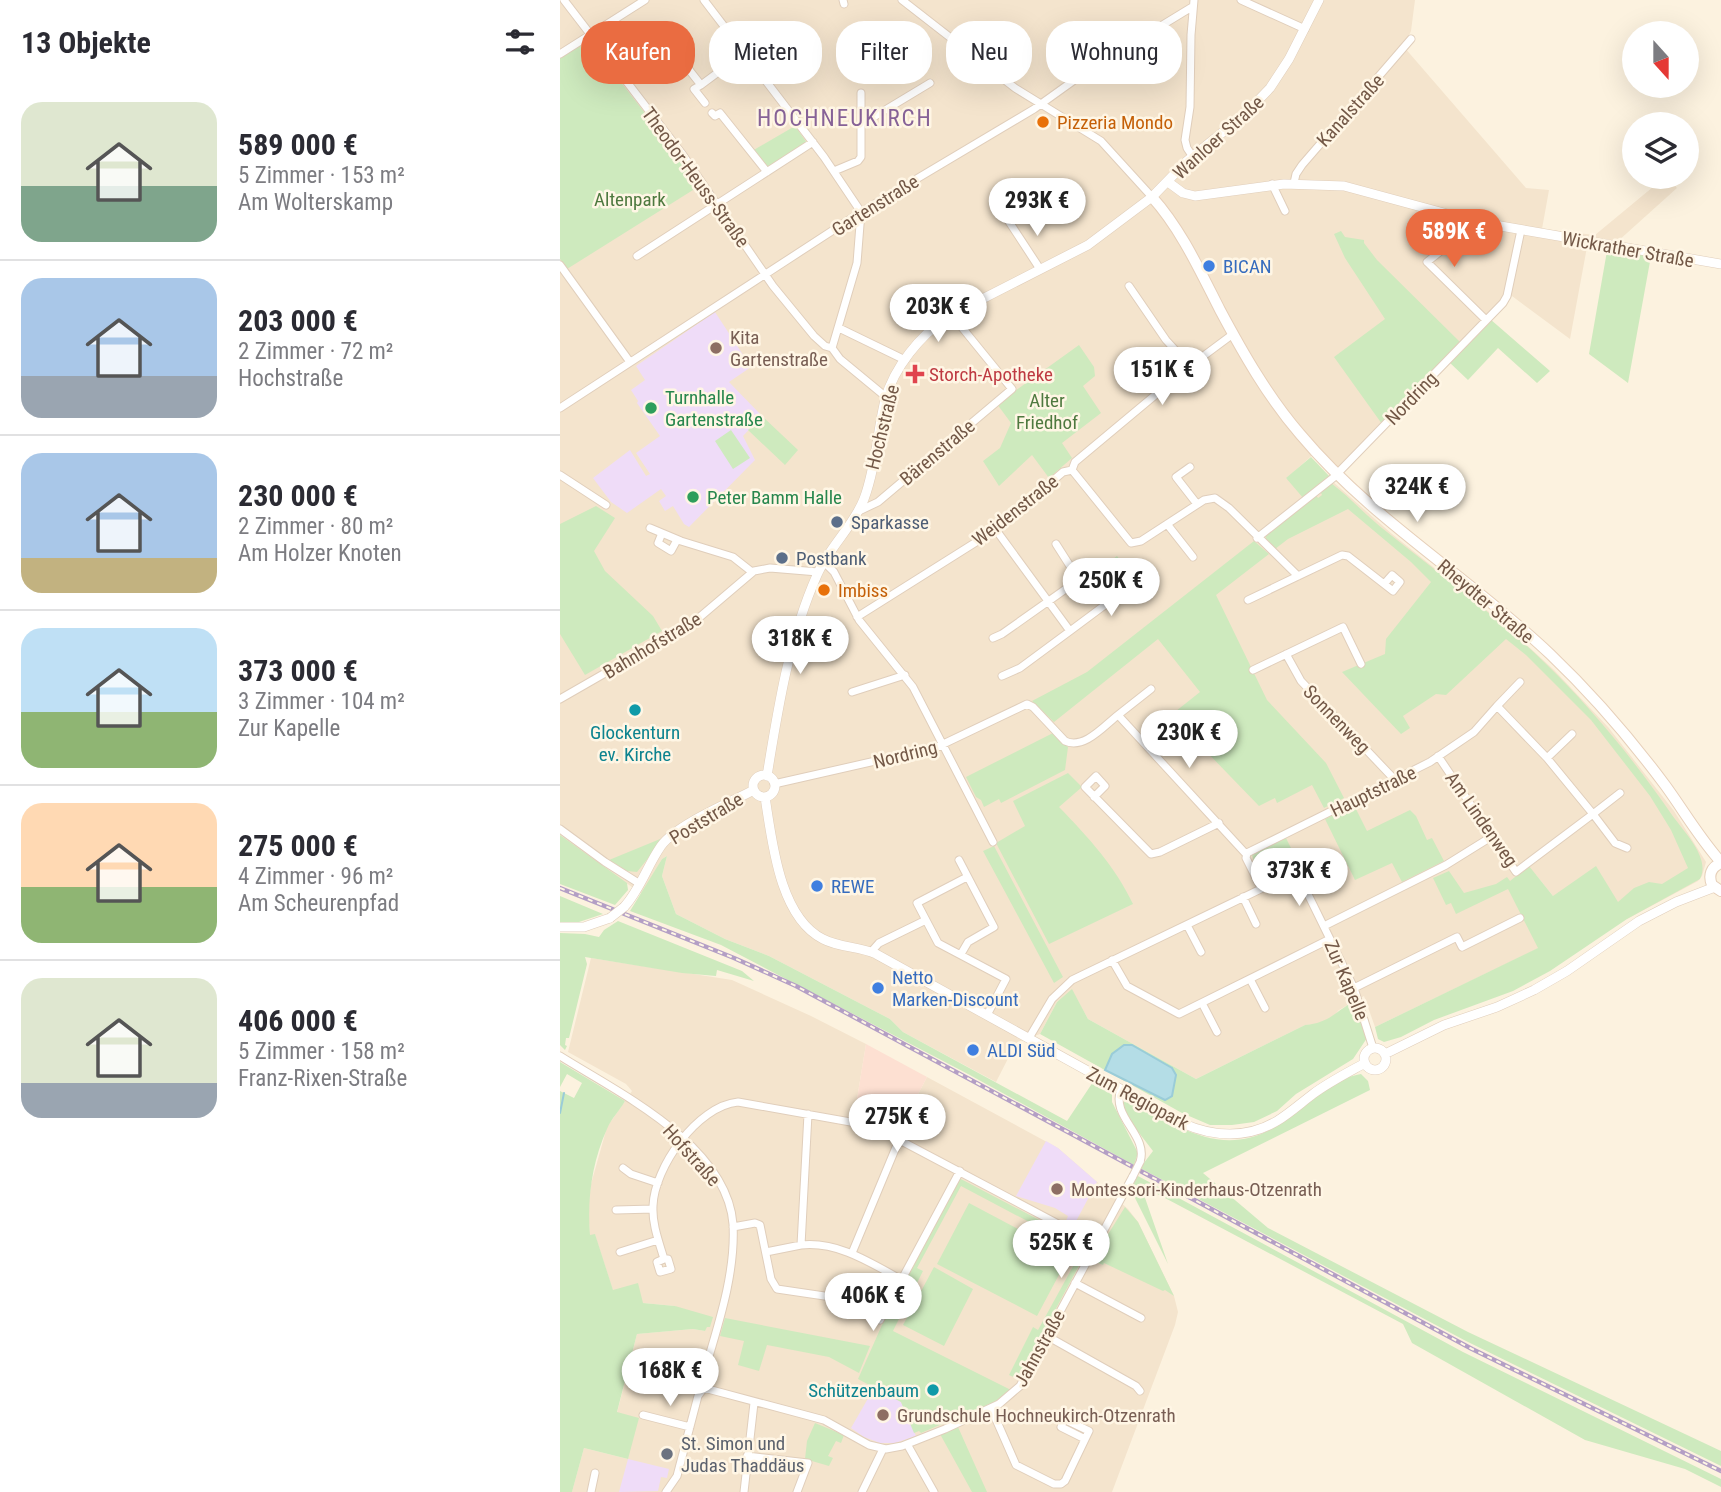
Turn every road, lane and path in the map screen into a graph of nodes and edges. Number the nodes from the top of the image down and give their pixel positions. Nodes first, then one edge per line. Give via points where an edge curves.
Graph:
1 (564, 0) edge
2 (645, 0) edge
3 (704, 0) edge
4 (902, 0) edge
5 (1241, 0) edge
6 (1319, 0) edge
7 (1193, 3) edge
8 (612, 21) edge
9 (720, 21) edge
10 (581, 23) edge
11 (1305, 29) junction
12 (1411, 39) dead end
13 (581, 41) edge
14 (560, 54) edge
15 (695, 77) edge
16 (709, 79) edge
17 (628, 84) edge
18 (769, 84) edge
19 (928, 84) edge
20 (701, 85) junction
21 (862, 93) dead end
22 (705, 103) dead end
23 (1039, 104) junction
24 (712, 113) dead end
25 (862, 124) junction
26 (813, 142) junction
27 (1193, 157) junction
28 (834, 171) junction
29 (766, 172) junction
30 (1168, 182) junction
31 (1294, 183) junction
32 (1272, 184) junction
33 (1152, 197) junction
34 (718, 204) junction
35 (1015, 206) dead end
36 (1285, 211) dead end
37 (861, 212) junction
38 (1477, 222) junction
39 (1521, 230) junction
40 (637, 256) dead end
41 (1721, 264) edge
42 (1040, 269) junction
43 (561, 270) edge
44 (764, 275) junction
45 (1129, 286) dead end
46 (951, 314) junction
47 (1486, 320) junction
48 (839, 328) junction
49 (1233, 334) junction
50 (832, 348) junction
51 (1178, 353) junction
52 (905, 360) junction
53 (630, 362) junction
54 (1190, 366) junction
55 (1161, 390) junction
56 (886, 397) junction
57 (560, 408) edge
58 (1190, 467) dead end
59 (1072, 470) junction
60 (560, 475) edge
61 (1336, 475) junction
62 (1197, 504) junction
63 (606, 505) dead end
64 (859, 510) junction
65 (1167, 524) junction
66 (650, 528) dead end
67 (996, 530) junction
68 (662, 533) junction
69 (1257, 538) junction
70 (677, 540) junction
71 (1056, 544) dead end
72 (1193, 557) dead end
73 (824, 562) junction
74 (752, 572) junction
75 (818, 572) junction
76 (1298, 576) junction
77 (1140, 583) dead end
78 (1384, 584) dead end
79 (1248, 600) dead end
80 (1049, 601) junction
81 (857, 617) junction
82 (1070, 631) junction
83 (993, 638) dead end
84 (1286, 654) junction
85 (1361, 664) dead end
86 (1254, 670) dead end
87 (905, 675) junction
88 (1002, 676) dead end
89 (1520, 682) dead end
90 (1151, 689) dead end
91 (852, 692) dead end
92 (560, 699) edge
93 (1497, 706) junction
94 (1118, 715) junction
95 (1572, 734) dead end
96 (943, 745) junction
97 (1438, 756) junction
98 (1547, 758) junction
99 (767, 776) junction
100 (1395, 780) junction
101 (774, 784) junction
102 (754, 790) junction
103 (1620, 793) dead end
104 (765, 797) junction
105 (1094, 797) dead end
106 (1593, 814) junction
107 (1219, 823) junction
108 (560, 829) edge
109 (1491, 837) junction
110 (993, 842) dead end
111 (1627, 848) dead end
112 (1246, 854) junction
113 (959, 860) dead end
114 (1717, 875) edge
115 (967, 877) junction
116 (640, 884) junction
117 (1261, 888) junction
118 (1243, 897) junction
119 (1520, 918) dead end
120 (926, 920) junction
121 (1256, 924) dead end
122 (1187, 925) junction
123 (1324, 926) junction
124 (560, 928) edge
125 (1330, 939) junction
126 (1200, 951) dead end
127 (871, 952) junction
128 (961, 954) junction
129 (1112, 960) junction
130 (1250, 979) junction
131 (1354, 988) junction
132 (1202, 1003) junction
133 (1265, 1008) dead end
134 (987, 1015) junction
135 (1217, 1032) dead end
136 (1029, 1038) junction
137 (1373, 1048) junction
138 (1385, 1054) junction
139 (560, 1056) edge
140 (1365, 1063) junction
141 (1121, 1089) junction
142 (808, 1114) junction
143 (683, 1138) junction
144 (900, 1140) junction
145 (623, 1168) dead end
146 (960, 1171) junction
147 (658, 1183) junction
148 (653, 1209) junction
149 (616, 1210) dead end
150 (733, 1227) junction
151 (659, 1240) junction
152 (1096, 1244) junction
153 (801, 1245) junction
154 (620, 1252) dead end
155 (766, 1252) junction
156 (852, 1254) junction
157 (664, 1259) dead end
158 (902, 1280) junction
159 (1075, 1283) junction
160 (1140, 1318) dead end
161 (1047, 1336) junction
162 (704, 1388) junction
163 (1140, 1391) dead end
164 (754, 1402) junction
165 (991, 1408) junction
166 (643, 1415) dead end
167 (690, 1427) junction
168 (1086, 1439) dead end
169 (907, 1444) junction
170 (883, 1449) junction
171 (747, 1456) junction
172 (595, 1473) dead end
173 (591, 1492) edge
174 (666, 1492) edge
175 (744, 1492) edge
176 (797, 1492) edge
177 (862, 1492) edge
178 (934, 1492) edge

1 - 10 street, Theodor-Heuss-Straße
2 - 8 street
3 - 9 street
4 - 23 street
5 - 11 street
6 - 11 street, Wanloer Straße
7 - 23 street, Gartenstraße
7 - 27 street via 1185,140
11 - 27 street, Wanloer Straße via 1264,95
12 - 31 street, Kanalstraße via 1306,161
13 - 14 street
15 - 20 street
16 - 20 street
17 - 34 street, Theodor-Heuss-Straße
18 - 26 street
19 - 25 street
20 - 22 street via 694,89
21 - 25 street
23 - 33 street via 1104,143
23 - 37 street, Gartenstraße
24 - 29 street via 715,117 720,113
25 - 28 street via 861,158
26 - 28 street
26 - 29 street
27 - 30 street, Wanloer Straße
28 - 37 street
29 - 34 street
30 - 32 street, Wickrather Straße via 1195,196
30 - 33 street, Wanloer Straße
31 - 32 street, Wickrather Straße
31 - 38 street, Wickrather Straße via 1353,188
32 - 36 street
33 - 42 street, Hochstraße via 1096,239
33 - 49 main road, Rheydter Straße via 1198,266
34 - 40 street
34 - 44 street, Theodor-Heuss-Straße
35 - 42 street via 1006,217
37 - 44 street, Gartenstraße
37 - 48 street via 856,267
38 - 39 street, Wickrather Straße
38 - 47 street via 1427,262
39 - 41 street, Wickrather Straße
39 - 47 street, Nordring via 1507,296
42 - 46 street, Hochstraße
43 - 53 street
44 - 50 street, Theodor-Heuss-Straße via 811,333
44 - 53 street, Gartenstraße
45 - 51 street
46 - 52 street, Hochstraße via 929,331
46 - 64 street, Bärenstraße via 1012,388 878,502
47 - 61 street, Nordring
48 - 50 street
48 - 52 street
49 - 54 street, Weidenstraße
49 - 61 main road, Rheydter Straße via 1281,411
50 - 56 street, Theodor-Heuss-Straße
51 - 54 street
51 - 55 street via 1157,371 1155,381
52 - 56 street, Hochstraße
53 - 57 street, Gartenstraße
54 - 55 street, Weidenstraße
55 - 59 street, Weidenstraße via 1075,462
56 - 64 street, Hochstraße
58 - 62 street via 1177,477
59 - 65 street via 1129,542 1139,542
59 - 67 street, Weidenstraße via 1063,472
60 - 63 street
61 - 69 street, Nordring
61 - 114 main road, Rheydter Straße via 1510,619 1578,682 1635,746 1700,837
62 - 65 street
62 - 69 street via 1208,498 1220,500
64 - 73 street, Hochstraße
65 - 72 street
66 - 68 street
67 - 80 street
67 - 81 street, Weidenstraße
68 - 70 street
68 - 70 street via 658,543 671,551
69 - 76 street
70 - 74 street via 733,557
71 - 80 street via 1077,580
73 - 75 street, Hochstraße
73 - 81 street via 835,573
74 - 75 street via 770,568
74 - 92 street, Bahnhofstraße via 694,622
75 - 99 street via 790,654
76 - 78 street via 1344,555
76 - 79 street
77 - 82 street
80 - 82 street
80 - 83 street
81 - 87 street
82 - 88 street
84 - 85 street via 1343,627
84 - 86 street
84 - 100 street, Sonnenweg via 1299,679
87 - 91 street
87 - 96 street
89 - 93 street, Am Lindenweg
90 - 94 street
93 - 97 street, Am Lindenweg via 1474,732
93 - 98 street
94 - 96 street, Nordring via 1084,741 1072,744 1028,704
94 - 107 street
95 - 98 street
96 - 101 street, Nordring
96 - 110 street
97 - 100 street, Hauptstraße
97 - 109 street, Am Lindenweg
98 - 106 street
99 - 101 street
99 - 102 street via 755,780
100 - 112 street, Hauptstraße
101 - 104 street via 773,792
102 - 104 street
102 - 116 street, Poststraße via 670,836
103 - 106 street, Am Lindenweg
104 - 127 street, Zum Regiopark via 778,872 804,923 827,941
105 - 107 street via 1151,854
106 - 109 street, Am Lindenweg via 1516,872
106 - 111 street via 1615,843
107 - 112 street
108 - 116 street
109 - 123 street via 1446,865
112 - 117 street
113 - 115 street
114 - 138 street via 1627,928 1544,985
115 - 120 street via 917,903
115 - 128 street via 994,927 968,942
116 - 124 street, Poststraße, bridge via 610,918 584,928
117 - 118 street
117 - 123 street, Zur Kapelle via 1297,874
118 - 121 street
118 - 122 street
119 - 131 street via 1462,947 1457,937
120 - 127 street via 879,943
120 - 128 street via 938,943
122 - 126 street
122 - 129 street
123 - 125 street, Zur Kapelle
125 - 130 street
125 - 131 street, Zur Kapelle
127 - 134 street, Zum Regiopark
128 - 134 street via 1006,978
129 - 132 street via 1124,984 1174,1012
129 - 136 street via 1059,990
130 - 132 street
130 - 133 street
131 - 137 street, Zur Kapelle
132 - 135 street
134 - 136 street, Zum Regiopark
136 - 141 street, Zum Regiopark
137 - 138 street
137 - 140 street via 1366,1052
138 - 140 street via 1386,1063 1379,1069
139 - 143 street, Hofstraße via 634,1099
140 - 141 street, Zum Regiopark via 1324,1086 1277,1122 1238,1134 1191,1127
141 - 152 street, Jahnstraße, bridge via 1118,1104 1141,1148 1140,1162
142 - 143 street via 730,1103 705,1116
142 - 144 street via 869,1124
142 - 153 street
143 - 147 street
143 - 150 street, Hofstraße via 720,1183
144 - 146 street
144 - 156 street
145 - 147 street
146 - 152 street
146 - 158 street
147 - 148 street
148 - 149 street
148 - 151 street
150 - 155 street via 759,1224
150 - 162 street, Hofstraße via 726,1286 702,1380
151 - 154 street
151 - 157 street
152 - 159 street, Jahnstraße
153 - 155 street
153 - 156 street via 822,1245
155 - 158 street via 771,1279 779,1290 835,1297 880,1320
156 - 158 street
159 - 160 street
159 - 161 street, Jahnstraße
161 - 163 street
161 - 165 street, Jahnstraße via 1017,1390
162 - 164 street
162 - 167 street, Hofstraße
164 - 170 street via 828,1422
164 - 171 street
165 - 168 street via 1016,1465 1054,1484 1065,1481
165 - 169 street, Jahnstraße
166 - 167 street
167 - 174 street, Hofstraße via 677,1476
169 - 170 street, Jahnstraße
169 - 178 street
170 - 177 street
171 - 175 street
171 - 176 street via 808,1464
172 - 173 street

